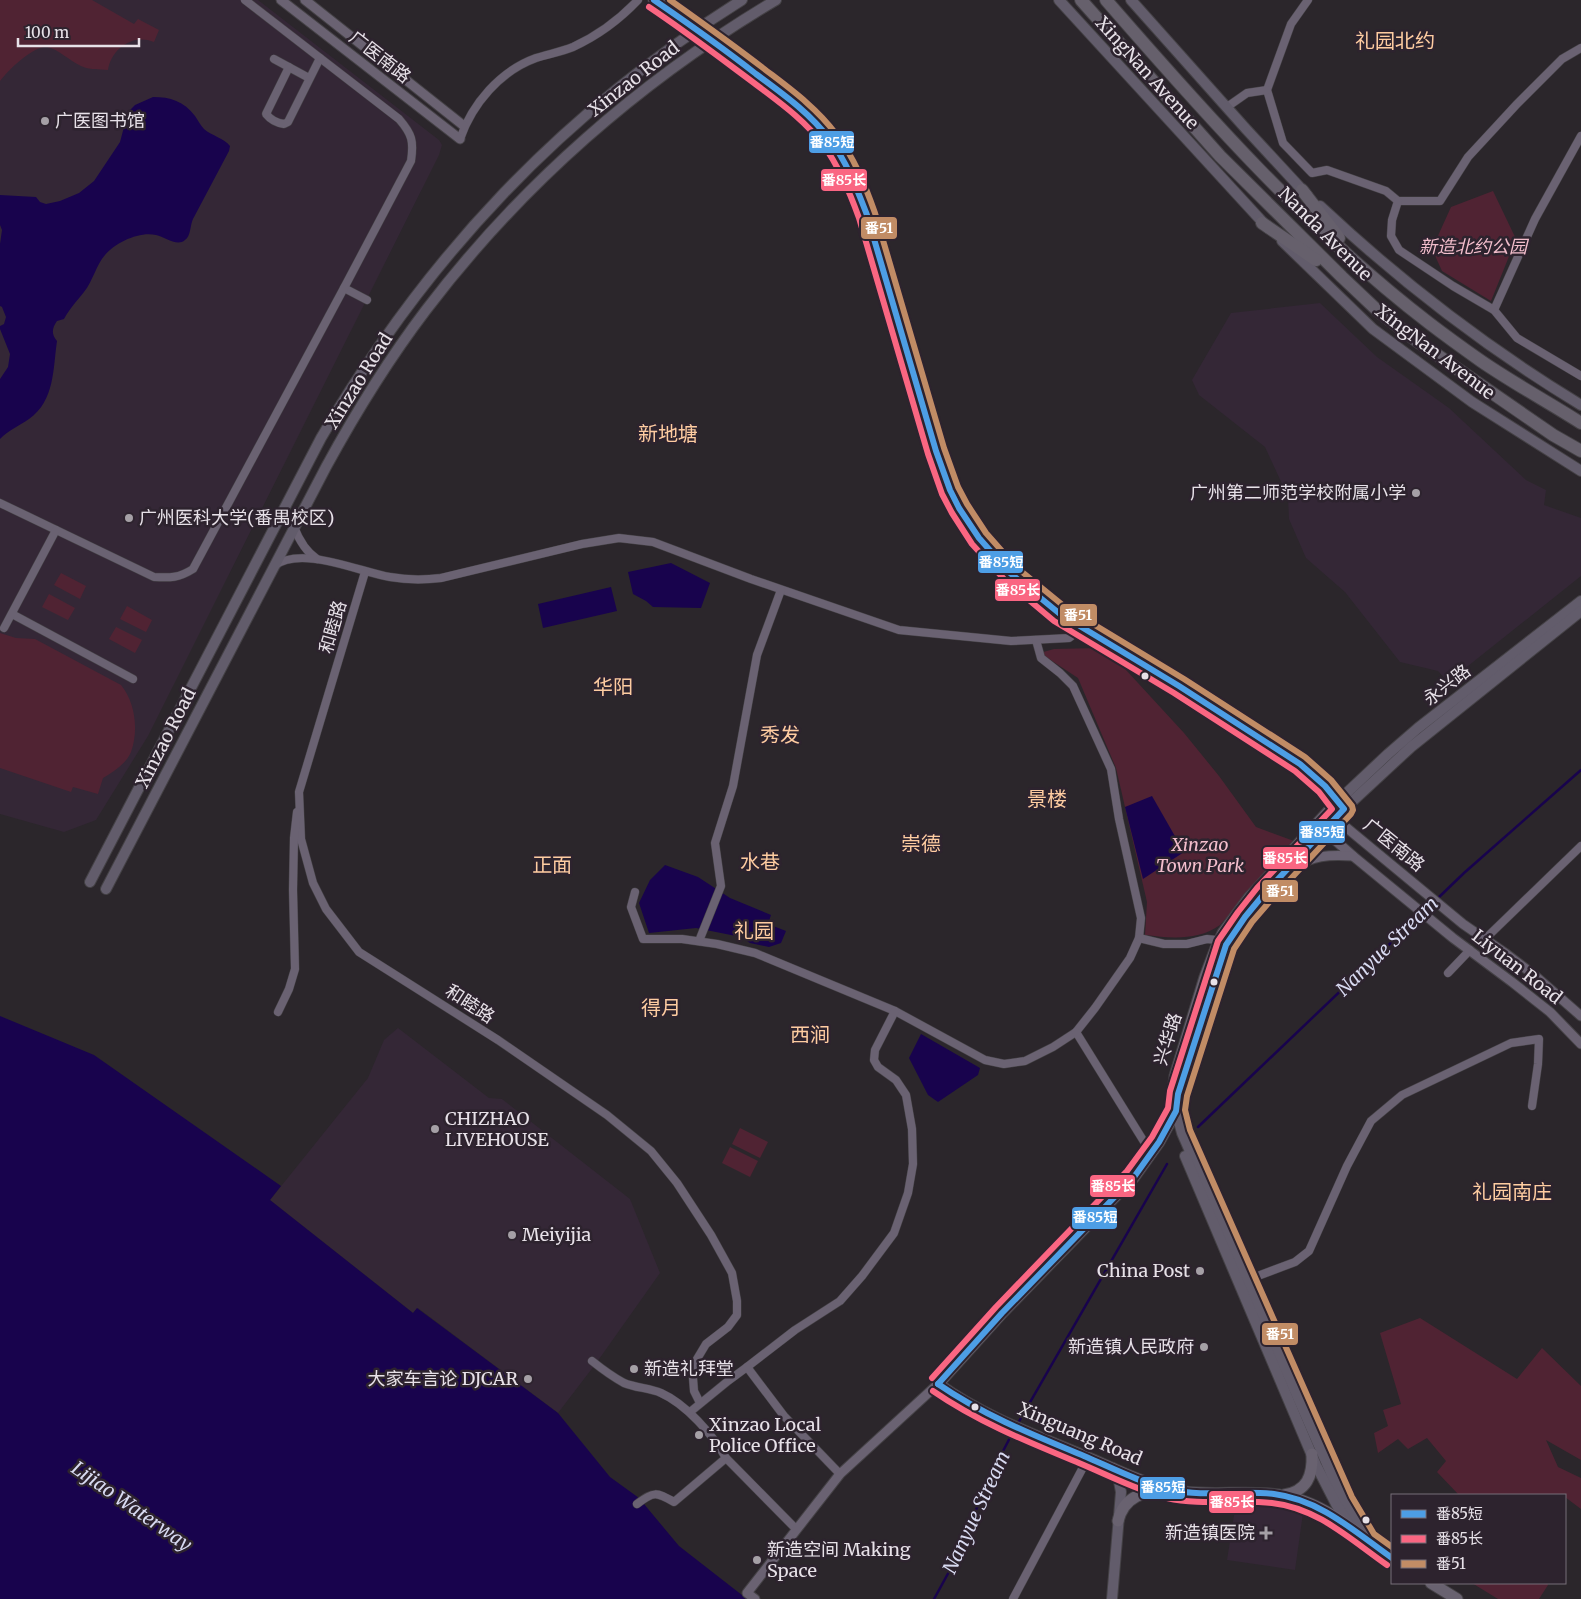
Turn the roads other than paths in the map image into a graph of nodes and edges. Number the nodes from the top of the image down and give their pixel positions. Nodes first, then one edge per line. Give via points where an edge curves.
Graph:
1 (245, 0) edge
2 (281, 0) edge
3 (305, 0) edge
4 (638, 0) edge
5 (654, 0) edge
6 (742, 0) edge
7 (776, 0) edge
8 (1059, 0) edge
9 (1081, 0) edge
10 (1106, 0) edge
11 (1131, 0) edge
12 (1308, 0) edge
13 (696, 30) junction
14 (712, 41) junction
15 (1581, 48) edge
16 (320, 58) junction
17 (274, 59) dead end
18 (288, 67) junction
19 (309, 78) junction
20 (1267, 90) junction
21 (1226, 107) junction
22 (464, 126) junction
23 (1581, 136) edge
24 (460, 139) joint
25 (1302, 190) junction
26 (1398, 201) junction
27 (1262, 223) junction
28 (1362, 268) junction
29 (1342, 278) junction
30 (344, 288) junction
31 (367, 300) dead end
32 (1494, 310) junction
33 (1581, 376) edge
34 (1581, 405) edge
35 (1581, 423) edge
36 (1581, 451) edge
37 (1581, 471) edge
38 (0, 503) edge
39 (294, 527) junction
40 (56, 530) junction
41 (319, 560) junction
42 (274, 567) junction
43 (365, 572) junction
44 (781, 590) junction
45 (1581, 601) edge
46 (1581, 611) edge
47 (12, 614) junction
48 (4, 628) dead end
49 (1082, 628) junction
50 (1036, 640) junction
51 (133, 679) dead end
52 (299, 792) junction
53 (1341, 805) junction
54 (1331, 815) junction
55 (1320, 827) junction
56 (1581, 846) edge
57 (1352, 856) junction
58 (1284, 872) junction
59 (90, 882) dead end
60 (106, 889) dead end
61 (635, 892) dead end
62 (1463, 924) joint
63 (1139, 938) junction
64 (1453, 938) joint
65 (1485, 939) junction
66 (699, 941) junction
67 (1222, 944) junction
68 (1470, 950) junction
69 (1448, 973) dead end
70 (895, 1011) junction
71 (278, 1012) dead end
72 (1581, 1016) edge
73 (1076, 1032) junction
74 (1581, 1044) edge
75 (1532, 1106) dead end
76 (1174, 1115) junction
77 (1151, 1153) junction
78 (1247, 1280) junction
79 (592, 1361) dead end
80 (747, 1367) junction
81 (938, 1384) junction
82 (700, 1403) junction
83 (690, 1412) junction
84 (1312, 1454) junction
85 (726, 1458) junction
86 (1088, 1458) junction
87 (1113, 1468) junction
88 (840, 1474) junction
89 (1176, 1490) junction
90 (1280, 1495) junction
91 (637, 1504) dead end
92 (1118, 1521) junction
93 (796, 1529) junction
94 (1356, 1532) junction
95 (1368, 1540) junction
96 (1391, 1557) edge
97 (1434, 1584) edge
98 (755, 1599) edge
99 (1013, 1599) edge
100 (1112, 1599) edge
101 (1457, 1599) edge

1 - 16 street
2 - 24 street, 广医南路
3 - 22 street, 广医南路
4 - 22 street via 582,42 517,67 478,102
5 - 13 main road
6 - 13 main road, Xinzao Road
7 - 14 main road, Xinzao Road
8 - 27 main road, XingNan Avenue
9 - 29 highway, Nanda Avenue via 1220,156
10 - 28 highway, Nanda Avenue via 1234,144
11 - 21 main road, XingNan Avenue
12 - 20 street via 1291,24
13 - 14 main road
13 - 59 main road, Xinzao Road via 612,92 524,172 457,243 388,332 318,445
14 - 39 main road, Xinzao Road via 627,102 585,138 483,240 426,310 382,373
14 - 49 main road via 809,117 840,154 867,215 936,452 959,508 979,538 1010,573
15 - 26 street via 1562,59 1468,157 1440,201
16 - 19 street
16 - 30 street via 399,118 409,131 413,146 411,162
17 - 18 street
18 - 19 street
18 - 19 street via 266,114 279,123 288,122
20 - 21 street via 1247,93
20 - 26 street via 1283,144 1312,173 1327,170 1386,191
21 - 25 main road, XingNan Avenue
22 - 24 street
23 - 32 street via 1535,219
25 - 28 highway
25 - 34 main road, XingNan Avenue via 1418,292 1496,350
26 - 32 street via 1391,236 1399,250
27 - 29 highway
27 - 37 main road, XingNan Avenue via 1373,328 1472,402
28 - 35 highway, Nanda Avenue via 1482,362
29 - 36 highway, Nanda Avenue via 1417,341
30 - 31 street
30 - 40 street via 193,569 170,578 154,577
32 - 33 street via 1517,338
38 - 40 street
39 - 41 street via 302,544
39 - 42 main road, Xinzao Road
40 - 47 street
41 - 42 street via 291,559
41 - 43 street
42 - 60 main road, Xinzao Road
43 - 44 street via 421,580 441,578 619,538 653,542
43 - 52 street, 和睦路
44 - 50 street via 899,630 1011,642
44 - 66 street via 757,655 733,786 716,843 721,886
45 - 53 main road, 永兴路 via 1418,728 1388,754
46 - 53 main road, 永兴路
47 - 48 street
47 - 51 street
49 - 50 street via 1069,638
49 - 53 main road via 1282,751 1325,786
50 - 63 street via 1041,658 1073,686 1112,769 1119,820 1141,918
52 - 71 street via 294,838 295,969
52 - 82 street, 和睦路 via 301,839 313,882 326,909 359,952 498,1040 607,1115 651,1151 711,1234 732,1273 737,1314 728,1327 706,1344 697,1359 693,1378
53 - 54 main road, 兴华路
54 - 55 main road, 兴华路
54 - 62 street, 广医南路
55 - 57 street, 广医南路
55 - 58 main road, 兴华路
55 - 67 main road, 兴华路 via 1248,898 1229,924
56 - 65 street
57 - 58 street via 1309,859
57 - 64 street, 广医南路
58 - 67 main road, 兴华路
61 - 66 street via 630,907 644,939
62 - 65 street, Liyuan Road
63 - 67 street via 1164,944 1187,944 1207,939
63 - 73 street via 1116,979
64 - 68 street, Liyuan Road
65 - 72 street, Liyuan Road via 1534,975
66 - 70 street via 755,953
67 - 76 main road, 兴华路
68 - 69 street
68 - 74 street, Liyuan Road via 1550,1012
70 - 73 street via 985,1060 1004,1064 1025,1061
70 - 80 street via 875,1050 874,1060 896,1080 906,1095 912,1129 913,1164 908,1193 894,1233 840,1301
73 - 77 street
75 - 78 street via 1539,1039 1511,1043 1402,1095 1371,1121 1309,1251 1296,1262
76 - 77 main road
76 - 78 main road
76 - 84 main road via 1189,1165
77 - 81 main road via 1134,1177
78 - 95 main road via 1344,1501
79 - 83 street via 625,1383 662,1393
80 - 82 street
80 - 88 street via 784,1416
81 - 86 main road, Xinguang Road via 1001,1420
81 - 88 street
82 - 83 street
83 - 85 street via 720,1446
84 - 90 main road via 1313,1465 1304,1487 1293,1494
84 - 94 main road via 1341,1514
85 - 91 street via 674,1502 653,1494
85 - 93 street
86 - 87 main road, Xinguang Road
86 - 99 street
87 - 89 main road, Xinguang Road
87 - 92 main road via 1121,1486
88 - 93 street
89 - 90 main road, Xinguang Road
89 - 92 main road via 1137,1495 1124,1506
90 - 94 main road, Xinguang Road via 1326,1511
92 - 100 main road
93 - 98 street via 746,1592
94 - 95 main road, Xinguang Road
95 - 96 main road
97 - 101 main road

